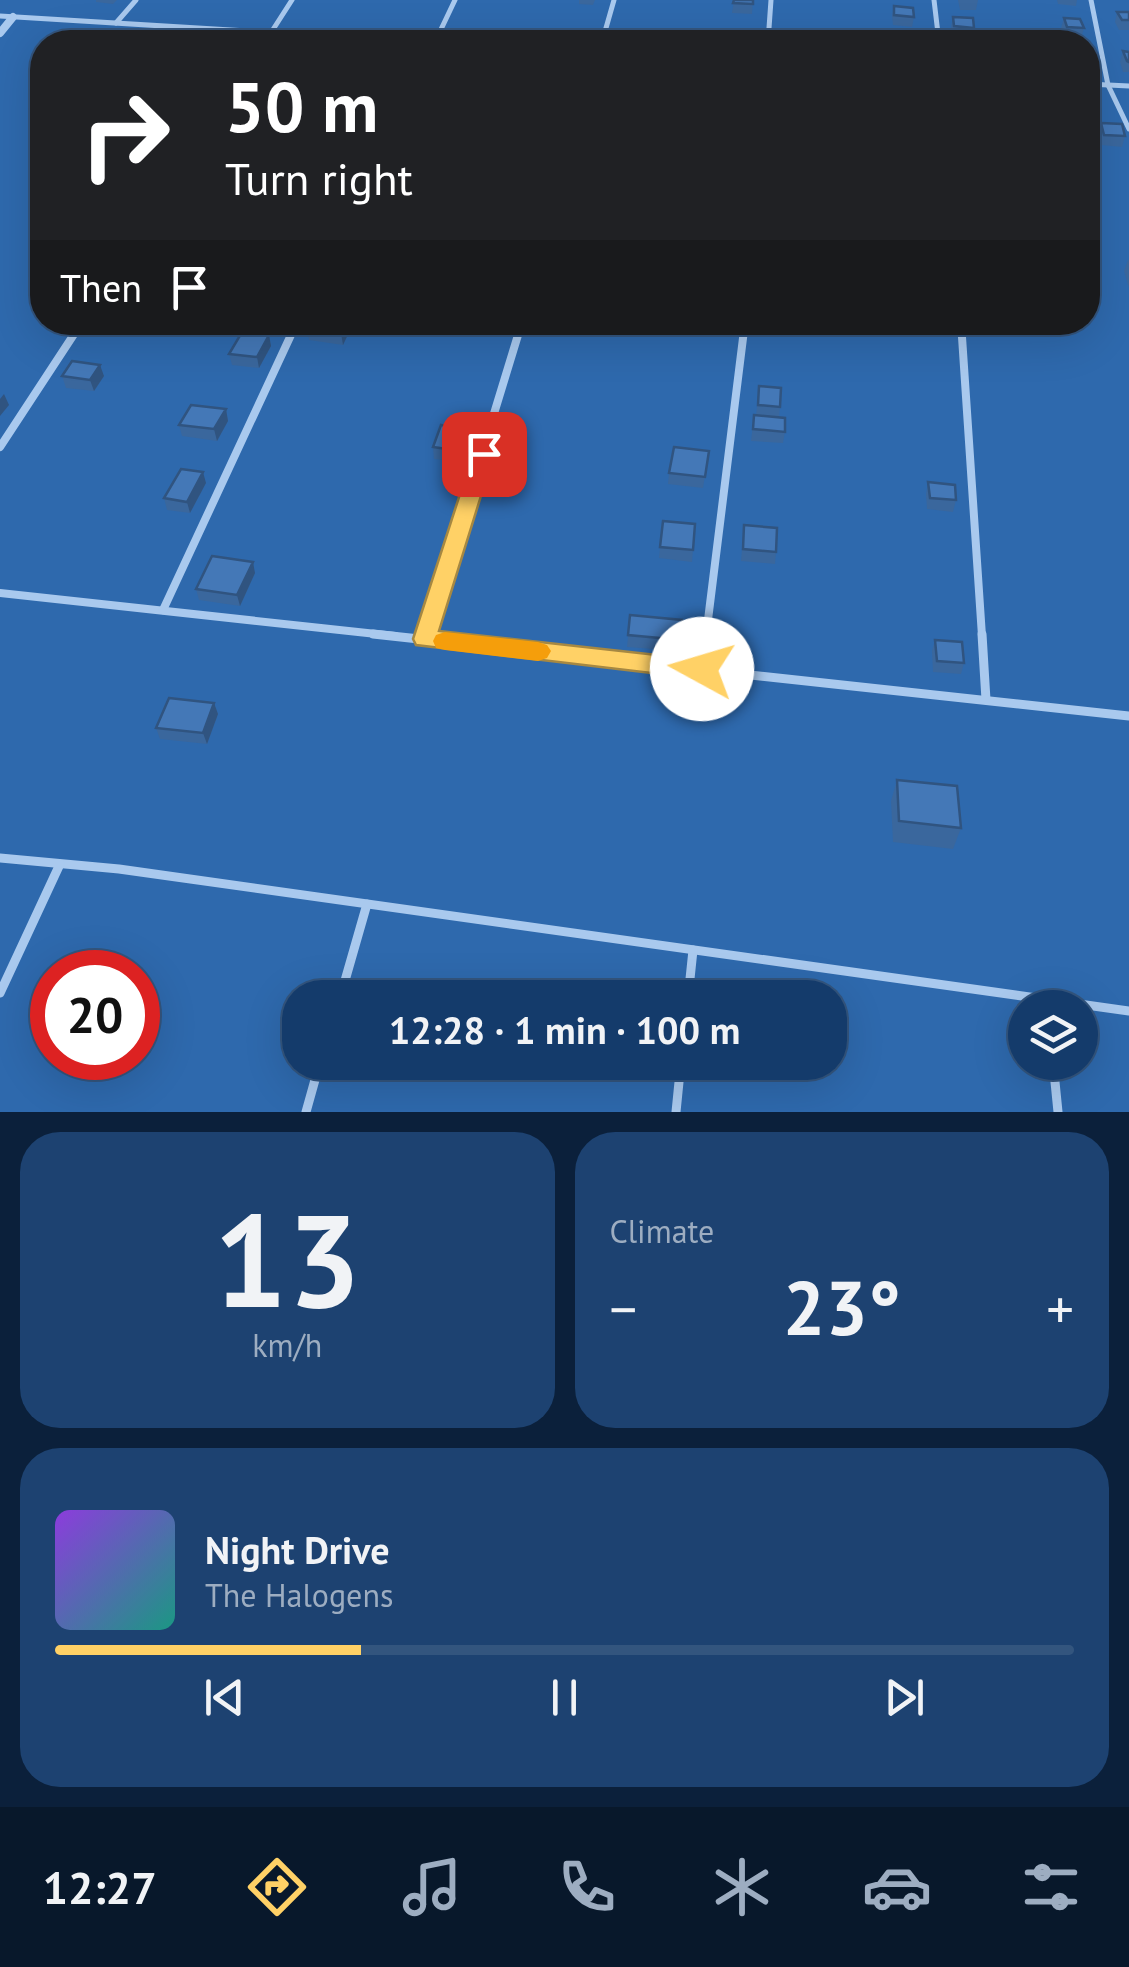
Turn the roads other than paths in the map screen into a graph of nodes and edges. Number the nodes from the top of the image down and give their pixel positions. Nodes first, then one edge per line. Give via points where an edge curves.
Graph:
1 (136, 0) edge
2 (292, 0) edge
3 (455, 0) edge
4 (614, 0) edge
5 (772, 0) edge
6 (934, 0) edge
7 (1090, 0) edge
8 (0, 16) edge
9 (14, 17) junction
10 (116, 23) junction
11 (224, 30) edge
12 (273, 30) edge
13 (441, 30) edge
14 (605, 30) edge
15 (769, 30) edge
16 (938, 30) edge
17 (1096, 30) edge
18 (0, 33) edge
19 (1100, 47) edge
20 (1100, 85) edge
21 (1108, 85) junction
22 (1129, 86) edge
23 (1129, 129) edge
24 (74, 335) edge
25 (291, 335) edge
26 (520, 335) edge
27 (743, 335) edge
28 (961, 335) edge
29 (0, 448) edge
30 (0, 593) edge
31 (162, 610) junction
32 (425, 639) junction
33 (702, 669) junction
34 (986, 700) junction
35 (1129, 716) edge
36 (0, 858) edge
37 (60, 864) junction
38 (368, 904) junction
39 (693, 950) junction
40 (345, 980) edge
41 (690, 980) edge
42 (0, 993) edge
43 (1008, 997) edge
44 (1098, 1008) edge
45 (1129, 1011) edge
46 (315, 1080) edge
47 (680, 1080) edge
48 (1055, 1080) edge
49 (306, 1112) edge
50 (676, 1112) edge
51 (1058, 1112) edge

1 - 10 lane
2 - 12 lane
3 - 13 lane
4 - 14 lane
5 - 15 lane
6 - 16 lane
7 - 17 lane
8 - 9 lane
9 - 10 lane
9 - 18 street
10 - 11 lane
19 - 21 lane
20 - 21 lane
21 - 22 lane
21 - 23 lane
24 - 29 lane
25 - 31 lane
26 - 32 lane
27 - 33 lane
28 - 34 lane
30 - 31 lane
31 - 32 lane
32 - 33 lane
33 - 34 lane
34 - 35 lane
36 - 37 lane
37 - 38 lane
37 - 42 lane
38 - 39 lane
38 - 40 lane
39 - 41 lane
39 - 43 lane
44 - 45 lane
46 - 49 lane
47 - 50 lane
48 - 51 lane

